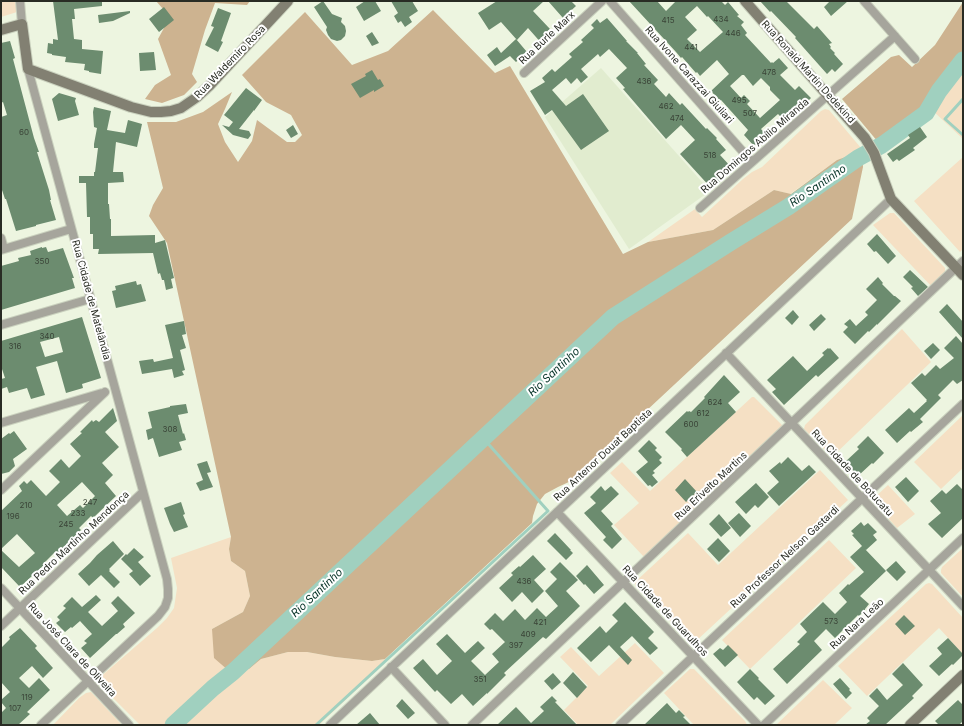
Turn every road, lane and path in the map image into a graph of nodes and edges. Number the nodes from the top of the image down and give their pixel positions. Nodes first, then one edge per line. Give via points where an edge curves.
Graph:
1 (20, 1) edge
2 (288, 1) edge
3 (602, 1) edge
4 (610, 1) edge
5 (745, 1) edge
6 (864, 1) edge
7 (22, 24) junction
8 (1, 30) edge
9 (895, 36) junction
10 (915, 58) dead end
11 (28, 69) junction
12 (524, 73) dead end
13 (828, 95) junction
14 (752, 162) junction
15 (891, 199) junction
16 (700, 208) dead end
17 (71, 229) junction
18 (1, 238) edge
19 (3, 250) edge
20 (961, 268) edge
21 (90, 299) junction
22 (1, 325) edge
23 (726, 353) junction
24 (115, 389) junction
25 (105, 392) junction
26 (963, 404) edge
27 (1, 423) edge
28 (792, 423) junction
29 (1, 490) edge
30 (143, 492) junction
31 (862, 498) junction
32 (557, 512) junction
33 (963, 538) edge
34 (929, 570) junction
35 (624, 582) junction
36 (1, 588) edge
37 (963, 606) edge
38 (20, 608) junction
39 (1, 626) edge
40 (694, 656) junction
41 (391, 667) junction
42 (963, 675) edge
43 (88, 681) junction
44 (41, 725) edge
45 (129, 725) edge
46 (330, 725) edge
47 (445, 725) edge
48 (472, 725) edge
49 (620, 725) edge
50 (758, 725) edge
51 (764, 725) edge
52 (910, 725) edge

1 - 7 street, Rua Cidade de Matelândia
2 - 11 street, Rua Waldemiro Rosa via 210,86 197,98 171,111 141,110
3 - 12 street, Rua Burle Marx
4 - 14 street, Rua Ivone Carazzai Giuliari
5 - 13 street, Rua Ronald Martin Dedekind
6 - 9 street
7 - 8 street
7 - 11 street, Rua Cidade de Matelândia
9 - 10 street
9 - 13 street, Rua Domingos Abílio Miranda
11 - 17 street, Rua Cidade de Matelândia
13 - 14 street, Rua Domingos Abílio Miranda
13 - 15 street, Rua Ronald Martin Dedekind via 860,131 872,149
14 - 16 street, Rua Domingos Abílio Miranda
15 - 20 street
15 - 23 street, Rua Antenor Douat Baptista
17 - 19 street
17 - 21 street, Rua Cidade de Matelândia
18 - 19 street
20 - 28 street, Rua Erivelto Martins
21 - 22 street
21 - 24 street, Rua Cidade de Matelândia
23 - 28 street, Rua Cidade de Botucatu
23 - 32 street, Rua Antenor Douat Baptista
24 - 25 street
24 - 30 street, Rua Cidade de Matelândia
25 - 27 street
25 - 29 street
26 - 31 street, Rua Professor Nelson Gastardi
28 - 31 street, Rua Cidade de Botucatu
28 - 35 street, Rua Erivelto Martins
30 - 38 street, Rua Pedro Martinho Mendonça
30 - 43 street, Rua Cidade de Matelândia via 167,579 168,598 158,616
31 - 34 street, Rua Cidade de Botucatu
31 - 40 street, Rua Professor Nelson Gastardi
32 - 35 street, Rua Cidade de Guarulhos
32 - 41 street, Rua Antenor Douat Baptista
33 - 34 street, Rua Nara Leão
34 - 37 street, Rua Cidade de Botucatu
34 - 51 street, Rua Nara Leão
35 - 40 street, Rua Cidade de Guarulhos
35 - 48 street, Rua Erivelto Martins
36 - 38 street, Rua José Clara de Oliveira
38 - 39 street, Rua Pedro Martinho Mendonça
38 - 43 street, Rua José Clara de Oliveira
40 - 49 street, Rua Professor Nelson Gastardi
40 - 50 street, Rua Cidade de Guarulhos
41 - 46 street, Rua Antenor Douat Baptista
41 - 47 street
42 - 52 street
43 - 44 street
43 - 45 street, Rua José Clara de Oliveira

